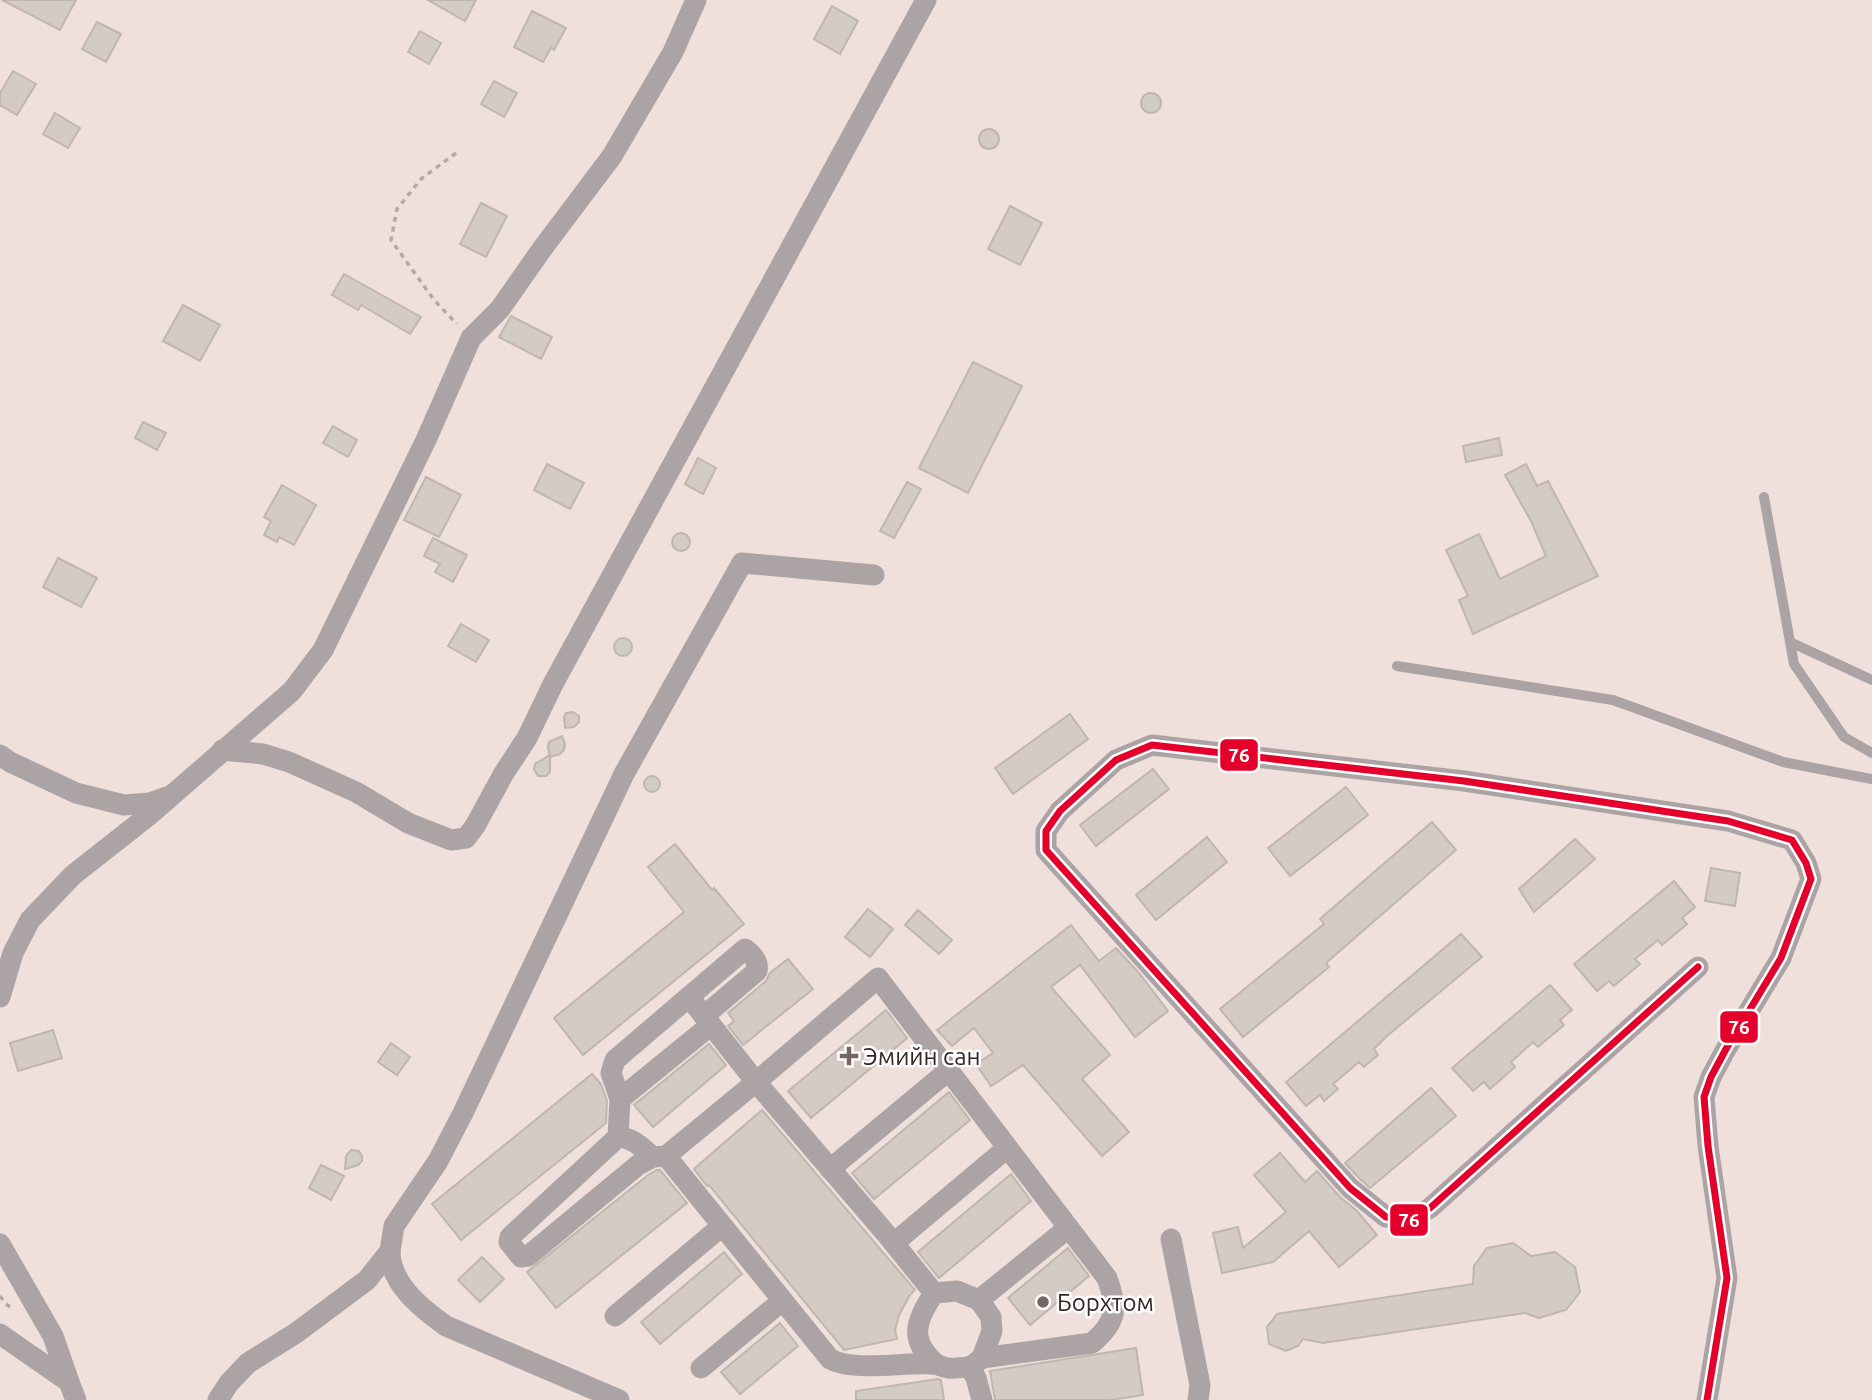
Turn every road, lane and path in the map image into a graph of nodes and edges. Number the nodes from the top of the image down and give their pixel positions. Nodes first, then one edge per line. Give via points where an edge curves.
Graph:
1 (696, 0) edge
2 (926, 0) edge
3 (456, 153) dead end
4 (471, 338) junction
5 (1764, 497) dead end
6 (874, 575) dead end
7 (1790, 642) junction
8 (1397, 666) dead end
9 (1872, 680) edge
10 (222, 750) junction
11 (1872, 752) edge
12 (0, 755) edge
13 (1872, 779) edge
14 (172, 795) junction
15 (1698, 968) dead end
16 (0, 997) edge
17 (689, 997) junction
18 (707, 1021) junction
19 (948, 1071) junction
20 (756, 1082) junction
21 (620, 1099) junction
22 (618, 1137) junction
23 (1007, 1148) junction
24 (660, 1157) junction
25 (830, 1169) junction
26 (722, 1226) junction
27 (1068, 1228) junction
28 (1171, 1239) dead end
29 (0, 1244) edge
30 (894, 1244) junction
31 (390, 1251) junction
32 (934, 1293) junction
33 (979, 1300) junction
34 (782, 1301) junction
35 (615, 1316) dead end
36 (0, 1334) edge
37 (976, 1363) junction
38 (936, 1364) junction
39 (701, 1368) dead end
40 (72, 1391) edge
41 (218, 1400) edge
42 (620, 1400) edge
43 (982, 1400) edge
44 (1198, 1400) edge
45 (1707, 1400) edge

1 - 4 street via 673,52 612,156 500,309
2 - 10 street via 527,738 466,838 451,840 408,823 356,792 289,762
3 - 4 path via 421,179 397,209 391,240 434,300
4 - 10 street via 323,650 292,691
5 - 7 lane
6 - 31 street via 743,563 624,774 457,1125 394,1226
7 - 9 lane
7 - 11 lane via 1794,664 1844,737
8 - 13 lane via 1613,699 1783,762
10 - 14 street
12 - 14 street via 76,793 124,805
14 - 16 street via 73,875 30,920 13,953
15 - 45 street via 1430,1208 1409,1220 1386,1217 1350,1188 1046,850 1046,831 1060,811 1116,760 1152,745 1490,785 1728,821 1792,840 1811,879 1781,958 1726,1049 1704,1097 1727,1278
17 - 18 street
17 - 18 street via 745,948 752,954 757,971
17 - 21 street via 615,1060 611,1073
18 - 20 street
18 - 21 street
19 - 20 street via 878,978
19 - 23 street
19 - 25 street
20 - 24 street
20 - 25 street
21 - 22 street
22 - 24 street via 635,1141
22 - 24 street via 510,1237 521,1257 528,1256 638,1165
23 - 27 street
23 - 30 street
24 - 26 street
25 - 30 street
26 - 34 street
26 - 35 street
27 - 33 street
27 - 37 street via 1107,1278 1114,1296 1115,1310 1104,1333 1092,1343
28 - 44 street via 1200,1385
29 - 40 street via 54,1336
30 - 32 street
31 - 41 street via 367,1280 248,1363
31 - 42 street via 390,1265 407,1291 446,1326
32 - 33 street via 957,1291
32 - 38 street via 922,1310 917,1335
33 - 37 street via 991,1317 992,1331
34 - 38 street via 838,1363
34 - 39 street
36 - 40 street
37 - 38 street via 947,1368
37 - 43 street

